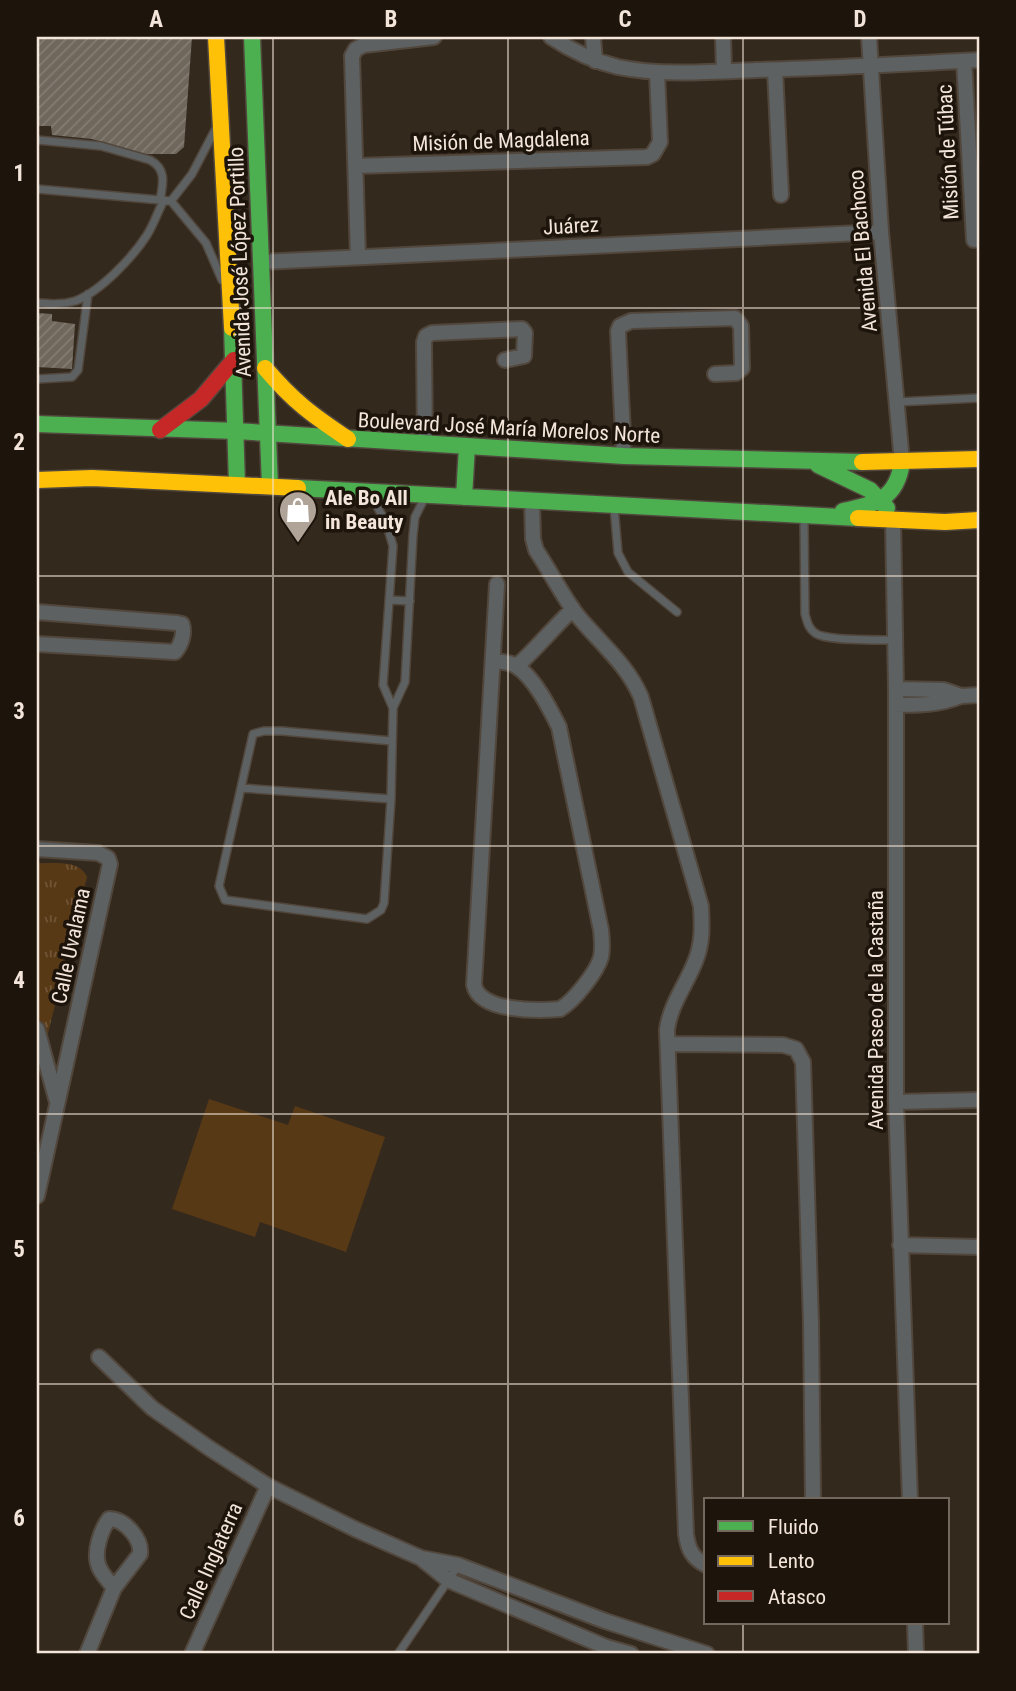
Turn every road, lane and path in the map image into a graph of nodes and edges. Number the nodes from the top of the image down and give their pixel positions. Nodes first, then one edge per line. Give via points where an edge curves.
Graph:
1 (216, 37) edge
2 (252, 37) edge
3 (434, 37) edge
4 (551, 37) edge
5 (593, 37) edge
6 (723, 37) edge
7 (869, 37) edge
8 (979, 60) edge
9 (595, 61) junction
10 (964, 61) junction
11 (870, 67) junction
12 (775, 70) junction
13 (724, 71) junction
14 (657, 72) junction
15 (219, 122) junction
16 (37, 140) edge
17 (356, 166) junction
18 (37, 189) edge
19 (781, 195) dead end
20 (165, 200) junction
21 (881, 232) junction
22 (974, 240) dead end
23 (358, 257) junction
24 (262, 262) junction
25 (88, 294) junction
26 (229, 294) junction
27 (37, 303) edge
28 (234, 360) junction
29 (505, 360) dead end
30 (265, 368) junction
31 (715, 374) dead end
32 (37, 379) edge
33 (979, 398) edge
34 (897, 402) junction
35 (47, 421) edge
36 (159, 430) junction
37 (236, 431) junction
38 (269, 434) junction
39 (350, 440) junction
40 (425, 444) junction
41 (467, 446) junction
42 (624, 456) junction
43 (979, 459) edge
44 (806, 461) junction
45 (902, 461) junction
46 (37, 480) edge
47 (237, 484) junction
48 (270, 486) junction
49 (369, 492) junction
50 (426, 495) junction
51 (464, 497) junction
52 (881, 500) junction
53 (532, 501) junction
54 (614, 506) junction
55 (811, 516) junction
56 (893, 520) junction
57 (979, 520) edge
58 (497, 584) dead end
59 (389, 600) junction
60 (410, 601) junction
61 (37, 612) edge
62 (677, 612) dead end
63 (576, 614) junction
64 (895, 640) junction
65 (37, 643) edge
66 (494, 661) junction
67 (517, 666) junction
68 (896, 689) junction
69 (979, 695) edge
70 (961, 696) junction
71 (896, 705) junction
72 (393, 708) junction
73 (392, 741) junction
74 (241, 788) junction
75 (391, 799) junction
76 (37, 849) edge
77 (37, 1029) edge
78 (669, 1044) junction
79 (979, 1100) edge
80 (896, 1102) junction
81 (58, 1106) junction
82 (37, 1196) edge
83 (901, 1245) junction
84 (979, 1247) edge
85 (99, 1357) dead end
86 (268, 1486) junction
87 (813, 1498) edge
88 (910, 1498) edge
89 (421, 1558) junction
90 (704, 1563) edge
91 (458, 1565) junction
92 (448, 1580) junction
93 (114, 1588) dead end
94 (915, 1624) edge
95 (632, 1629) junction
96 (198, 1652) edge
97 (626, 1653) edge
98 (88, 1654) edge
99 (398, 1654) edge
100 (707, 1654) edge
101 (916, 1654) edge

1 - 15 main road, Avenida José López Portillo
2 - 24 main road, Avenida José López Portillo
3 - 17 street via 356,49 350,65
4 - 9 street
5 - 9 street
6 - 13 street
7 - 11 street, Avenida El Bachoco
8 - 10 street
9 - 14 street
10 - 11 street
10 - 22 street, Misión de Túbac
11 - 12 street
11 - 21 street, Avenida El Bachoco
12 - 13 street
12 - 19 street
13 - 14 street
14 - 17 street, Misión de Magdalena via 660,142 647,157
15 - 20 lane via 192,174
15 - 26 main road, Avenida José López Portillo
16 - 20 lane via 101,146 150,160 163,175
17 - 23 street
18 - 20 lane
20 - 25 lane via 147,235 118,270
20 - 26 lane via 206,243
21 - 23 street, Juárez
21 - 34 street, Avenida El Bachoco
23 - 24 street, Juárez
24 - 30 main road, Avenida José López Portillo
25 - 27 lane via 61,304
25 - 32 lane via 78,370 72,377
26 - 28 main road, Avenida José López Portillo
28 - 36 main road via 200,402
28 - 37 main road, Avenida José López Portillo
29 - 40 street via 524,356 522,329 426,336
30 - 38 main road, Avenida José López Portillo
30 - 39 main road via 307,412
31 - 42 street via 736,373 742,368 741,326 735,318 631,321 620,326
33 - 34 lane
34 - 45 street, Avenida El Bachoco
35 - 36 main road, Boulevard José María Morelos Norte
36 - 37 main road, Boulevard José María Morelos Norte
37 - 38 main road, Boulevard José María Morelos Norte
37 - 47 main road, Avenida José López Portillo
38 - 39 main road, Boulevard José María Morelos Norte
38 - 48 main road, Avenida José López Portillo
39 - 40 main road, Boulevard José María Morelos Norte
40 - 41 main road, Boulevard José María Morelos Norte
41 - 42 main road, Boulevard José María Morelos Norte
41 - 51 main road
42 - 44 main road, Boulevard José María Morelos Norte
43 - 45 main road, Boulevard José María Morelos Norte
44 - 45 main road, Boulevard José María Morelos Norte
44 - 52 main road via 854,481
45 - 52 main road via 898,483
46 - 47 main road
47 - 48 main road
48 - 49 main road
49 - 50 main road
49 - 59 lane via 393,546
50 - 51 main road
50 - 60 lane via 412,535
51 - 53 main road
52 - 55 main road
52 - 56 main road
53 - 54 main road
53 - 63 street via 536,550
54 - 55 main road
54 - 62 lane via 618,553 628,572
55 - 56 main road
55 - 64 lane via 808,625 826,637
56 - 57 main road
56 - 64 street, Avenida Paseo de la Castaña
58 - 66 street
59 - 60 lane
59 - 72 lane via 383,685
60 - 72 lane via 405,682
61 - 65 street via 177,623 184,630 175,652
63 - 67 street
63 - 78 street via 625,669 641,697 701,906 702,939 670,1013
64 - 68 street, Avenida Paseo de la Castaña
66 - 67 street
66 - 67 street via 474,985 479,996 494,1005 560,1010 598,964 601,930 559,727
68 - 70 street via 944,690
68 - 71 street, Avenida Paseo de la Castaña
69 - 70 street
70 - 71 street via 933,705
71 - 80 street, Avenida Paseo de la Castaña
72 - 73 lane
73 - 74 lane via 282,731 253,734
73 - 75 lane
74 - 75 lane
74 - 75 lane via 219,887 225,900 367,919 382,910 384,902
76 - 81 street, Calle Uvalama via 98,853 110,864
77 - 81 street
78 - 87 street via 783,1045 796,1049 803,1062
78 - 90 street via 686,1534 688,1548
79 - 80 street
80 - 83 street, Avenida Paseo de la Castaña
81 - 82 street, Calle Uvalama
83 - 84 street
83 - 88 street, Avenida Paseo de la Castaña
85 - 86 street via 152,1408
86 - 89 street
86 - 96 street, Calle Inglaterra
89 - 91 street
89 - 92 street
91 - 92 lane
91 - 95 street
92 - 97 street
92 - 99 lane
93 - 98 street
94 - 101 street
95 - 97 street
95 - 100 street

